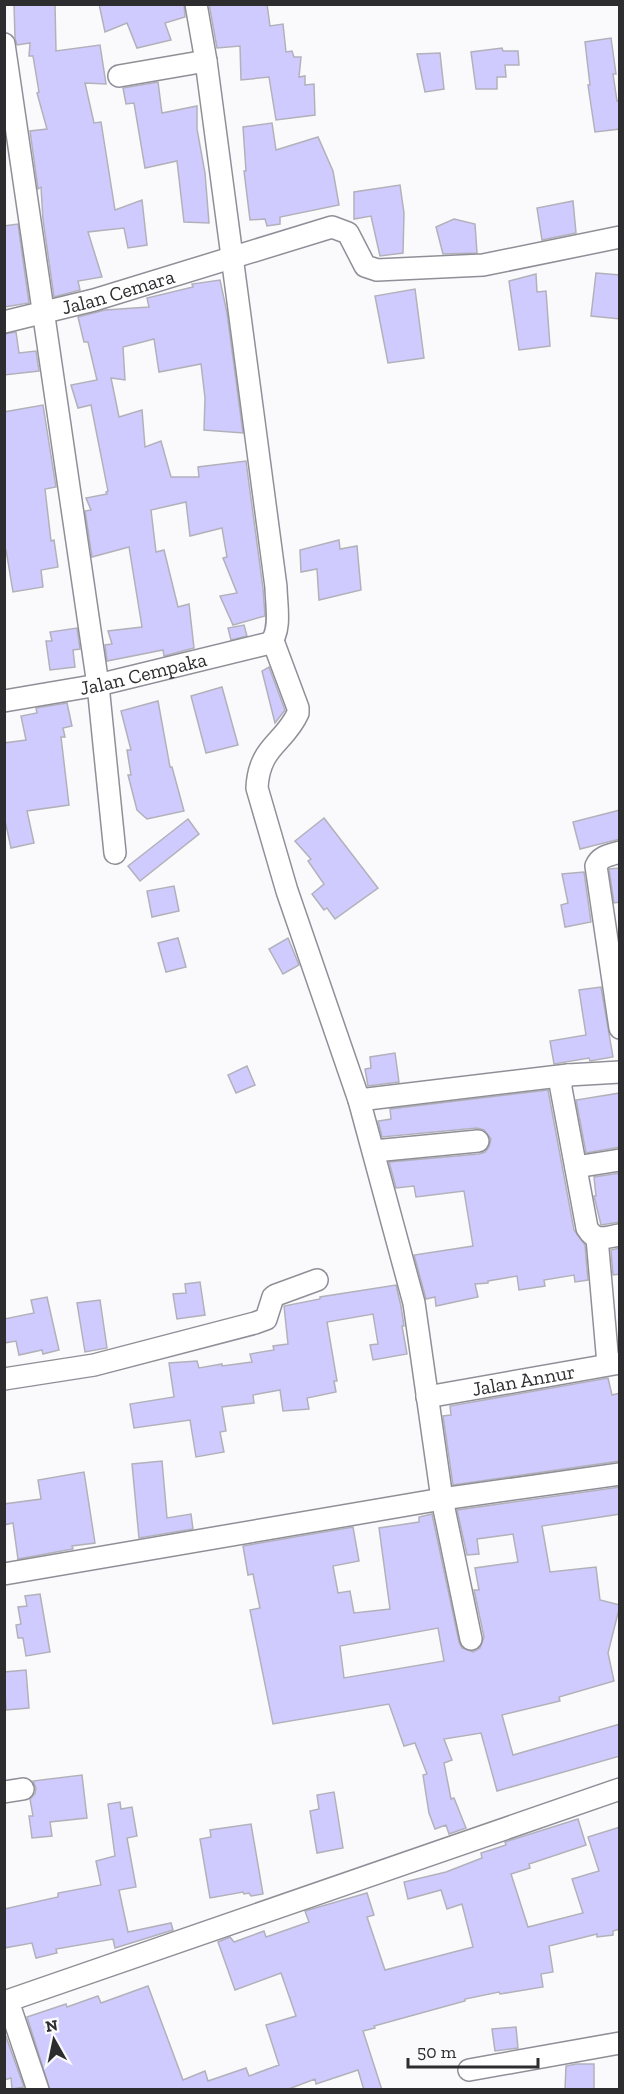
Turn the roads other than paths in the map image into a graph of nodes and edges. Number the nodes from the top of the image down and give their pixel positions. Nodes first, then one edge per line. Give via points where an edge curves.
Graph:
1 (196, 4) edge
2 (4, 44) edge
3 (206, 61) junction
4 (119, 76) dead end
5 (620, 237) edge
6 (231, 260) junction
7 (43, 314) junction
8 (4, 322) edge
9 (274, 638) junction
10 (98, 685) junction
11 (4, 701) edge
12 (620, 852) edge
13 (115, 853) dead end
14 (616, 986) edge
15 (620, 1028) edge
16 (620, 1072) edge
17 (568, 1075) junction
18 (359, 1100) junction
19 (478, 1141) dead end
20 (374, 1151) junction
21 (620, 1160) edge
22 (576, 1167) junction
23 (620, 1235) edge
24 (597, 1238) junction
25 (318, 1280) dead end
26 (614, 1363) edge
27 (4, 1379) edge
28 (427, 1397) junction
29 (620, 1474) edge
30 (442, 1499) junction
31 (4, 1574) edge
32 (471, 1639) dead end
33 (620, 1788) edge
34 (6, 2001) edge
35 (620, 2043) edge
36 (470, 2070) dead end
37 (38, 2090) edge

1 - 3 street
2 - 7 street
3 - 4 street
3 - 6 street
5 - 6 street, Jalan Cemara via 483,266 377,270 365,266 348,233 332,228
6 - 7 street, Jalan Cemara
6 - 9 street via 276,587
7 - 8 street, Jalan Cemara
7 - 10 street
9 - 10 street, Jalan Cempaka
9 - 18 street via 298,713 265,756 257,788 287,891
10 - 11 street, Jalan Cempaka
10 - 13 street
12 - 14 street via 603,857 596,866
14 - 15 street
16 - 17 street
17 - 18 street
17 - 22 street via 560,1083
18 - 20 street
19 - 20 street
20 - 28 street via 414,1303
21 - 22 street
22 - 24 street via 587,1228
23 - 24 street
24 - 26 street
25 - 27 street via 273,1297 266,1319 255,1323 94,1365
26 - 28 street, Jalan Annur
28 - 30 street
29 - 30 street
30 - 31 street
30 - 32 street
33 - 34 street
34 - 37 street
35 - 36 street

